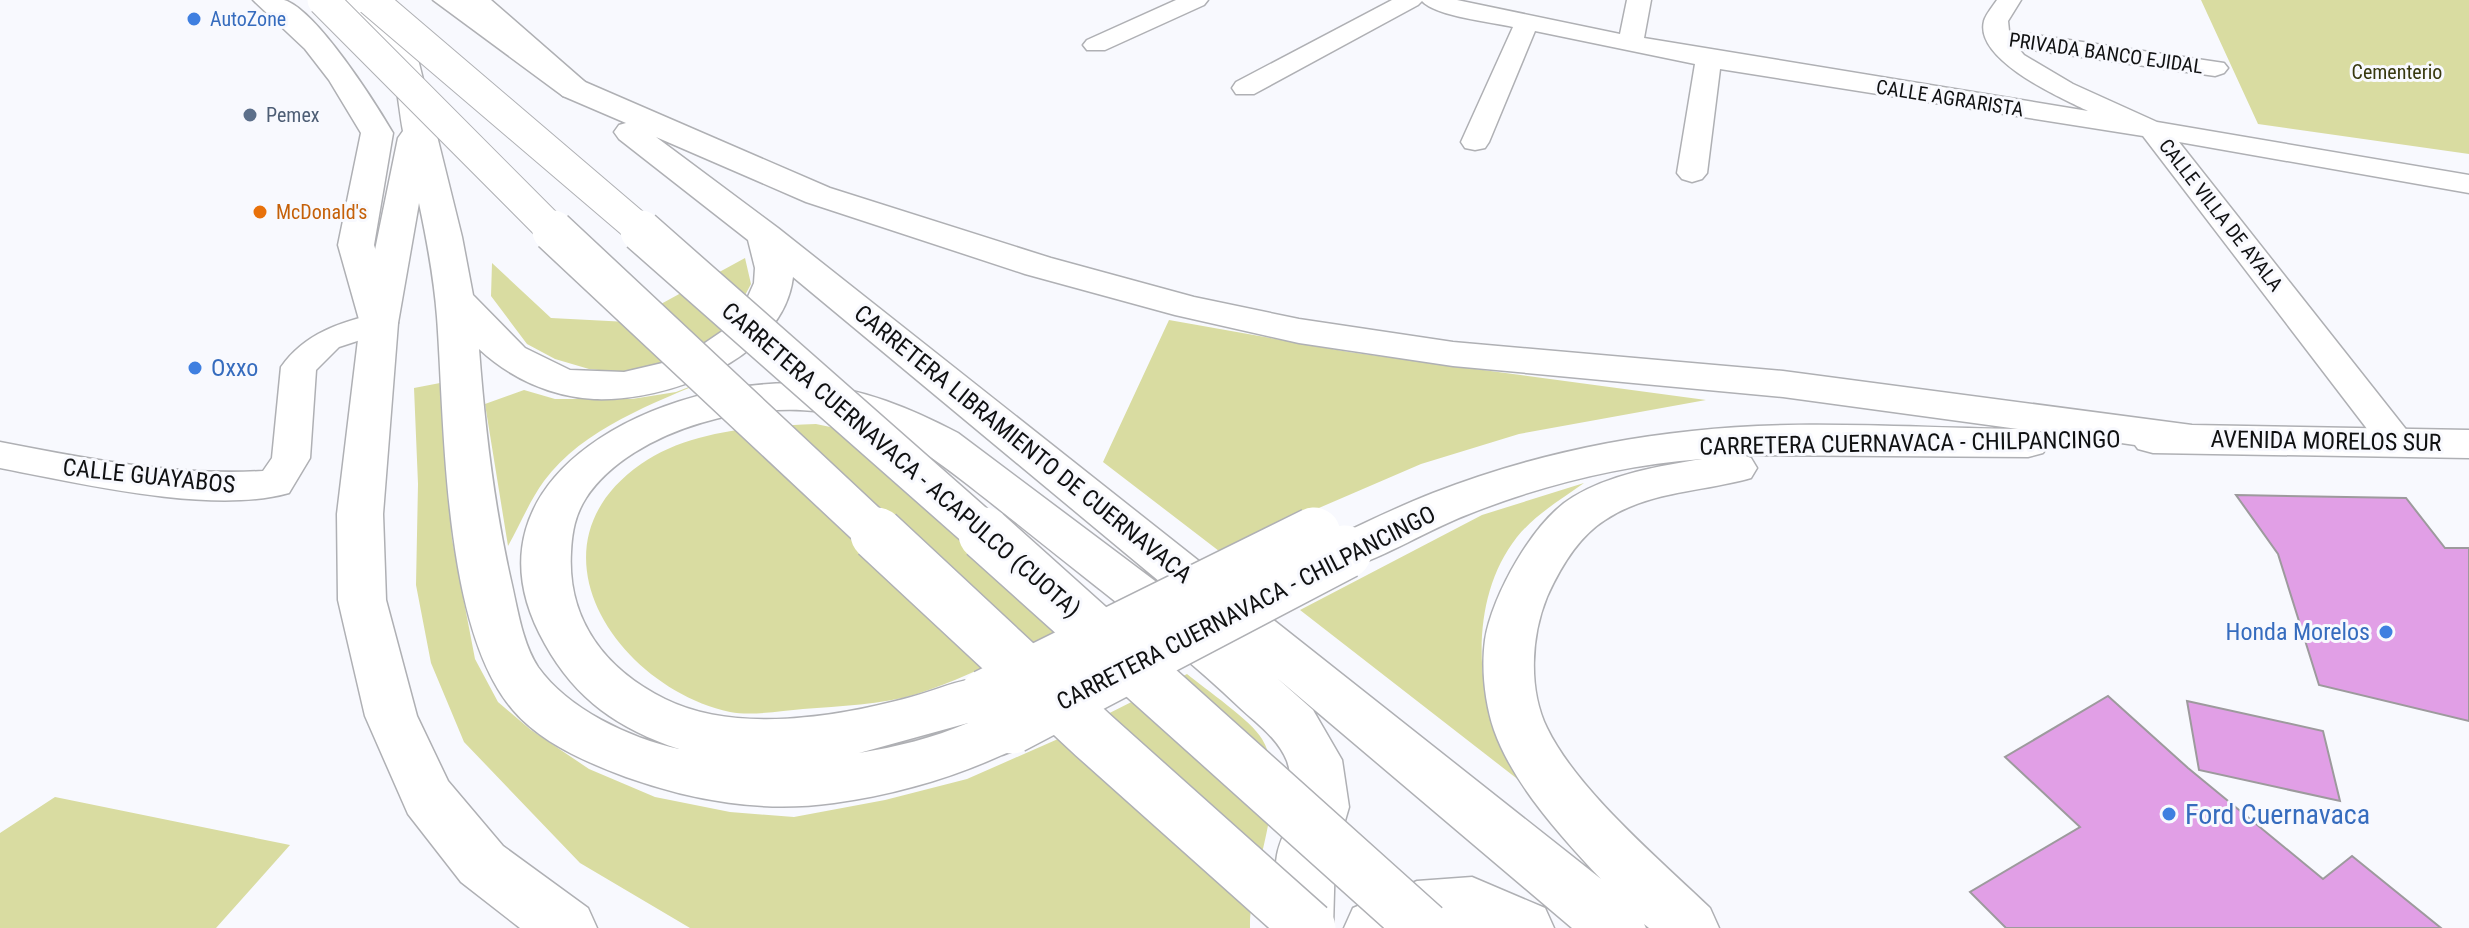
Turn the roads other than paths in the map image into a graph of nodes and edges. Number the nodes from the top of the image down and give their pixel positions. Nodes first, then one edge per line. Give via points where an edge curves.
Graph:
1 (267, 0) edge
2 (323, 0) edge
3 (349, 0) edge
4 (371, 0) edge
5 (447, 0) edge
6 (475, 0) edge
7 (1196, 0) edge
8 (1410, 0) edge
9 (1433, 0) edge
10 (1639, 0) edge
11 (2009, 0) edge
12 (1463, 4) edge
13 (1527, 22) junction
14 (1997, 37) junction
15 (1631, 43) junction
16 (1096, 45) dead end
17 (1709, 59) junction
18 (2215, 68) dead end
19 (1245, 88) dead end
20 (574, 89) junction
21 (417, 124) junction
22 (2157, 132) junction
23 (1475, 142) dead end
24 (1692, 173) dead end
25 (2469, 184) edge
26 (765, 236) junction
27 (454, 297) junction
28 (379, 323) junction
29 (1922, 405) junction
30 (2183, 437) junction
31 (2397, 442) junction
32 (2011, 443) junction
33 (2469, 444) edge
34 (0, 455) edge
35 (1331, 542) junction
36 (999, 712) junction
37 (567, 928) edge
38 (1303, 928) edge
39 (1309, 928) edge
40 (1374, 928) edge
41 (1424, 928) edge
42 (1524, 928) edge
43 (1616, 928) edge
44 (1689, 928) edge

1 - 28 main road via 285,12 344,78 377,133 356,245
2 - 39 main road, bridge via 539,218 1094,736
3 - 21 main road, CARRETERA CUERNAVACA - CHILPANCINGO via 378,20 403,57
4 - 41 main road, CARRETERA CUERNAVACA - ACAPULCO (CUOTA), bridge via 704,286
5 - 20 main road
6 - 20 main road, CARRETERA CUERNAVACA - CHILPANCINGO
7 - 16 street
8 - 19 street
9 - 12 street, CALLE AGRARISTA
10 - 15 street
11 - 14 street via 1996,21
12 - 13 street, CALLE AGRARISTA
13 - 15 street, CALLE AGRARISTA
13 - 23 street
14 - 18 street, PRIVADA BANCO EJIDAL
14 - 22 street, CALLE VILLA DE AYALA via 2015,60 2064,90
15 - 17 street, CALLE AGRARISTA
17 - 22 street, CALLE AGRARISTA
17 - 24 street
20 - 26 main road, CARRETERA LIBRAMIENTO DE CUERNAVACA
20 - 29 main road, CARRETERA CUERNAVACA - CHILPANCINGO via 818,195 1008,257 1189,307 1299,331 1453,354 1783,384
21 - 27 main road, CARRETERA CUERNAVACA - CHILPANCINGO
21 - 28 main road
22 - 25 street, CALLE AGRARISTA
22 - 31 street, CALLE VILLA DE AYALA
26 - 27 main road via 774,277 764,307 746,332 717,355 678,374 633,385 582,385 536,372 503,350
26 - 43 main road, CARRETERA LIBRAMIENTO DE CUERNAVACA
27 - 36 main road, CARRETERA CUERNAVACA - CHILPANCINGO via 473,512 496,627 528,692 555,719 656,766 724,782 795,783 865,777 938,757
28 - 34 street, CALLE GUAYABOS via 327,340 299,367 291,458 275,484 228,488 85,472
28 - 37 main road via 360,514 362,600 391,716 428,797 482,864
29 - 30 main road, CARRETERA CUERNAVACA - CHILPANCINGO
29 - 35 main road via 1667,418 1564,440 1466,470
30 - 31 main road, AVENIDA MORELOS SUR
30 - 32 main road, CARRETERA CUERNAVACA - CHILPANCINGO
31 - 33 main road, AVENIDA MORELOS SUR
32 - 35 main road, CARRETERA CUERNAVACA - CHILPANCINGO via 1805,439 1693,444 1568,468
32 - 44 main road via 1790,460 1682,477 1588,508 1564,529 1541,563 1510,637 1509,672 1521,732 1558,792
35 - 36 main road, CARRETERA CUERNAVACA - CHILPANCINGO, bridge
36 - 38 main road via 913,719 838,736 762,739 704,735 652,719 610,693 573,652 550,605 547,560 552,519 572,483 606,451 651,425 692,411 807,397 895,417 943,443 1209,648 1294,725 1315,760 1321,807 1306,855
40 - 42 main road via 1417,908 1472,904

